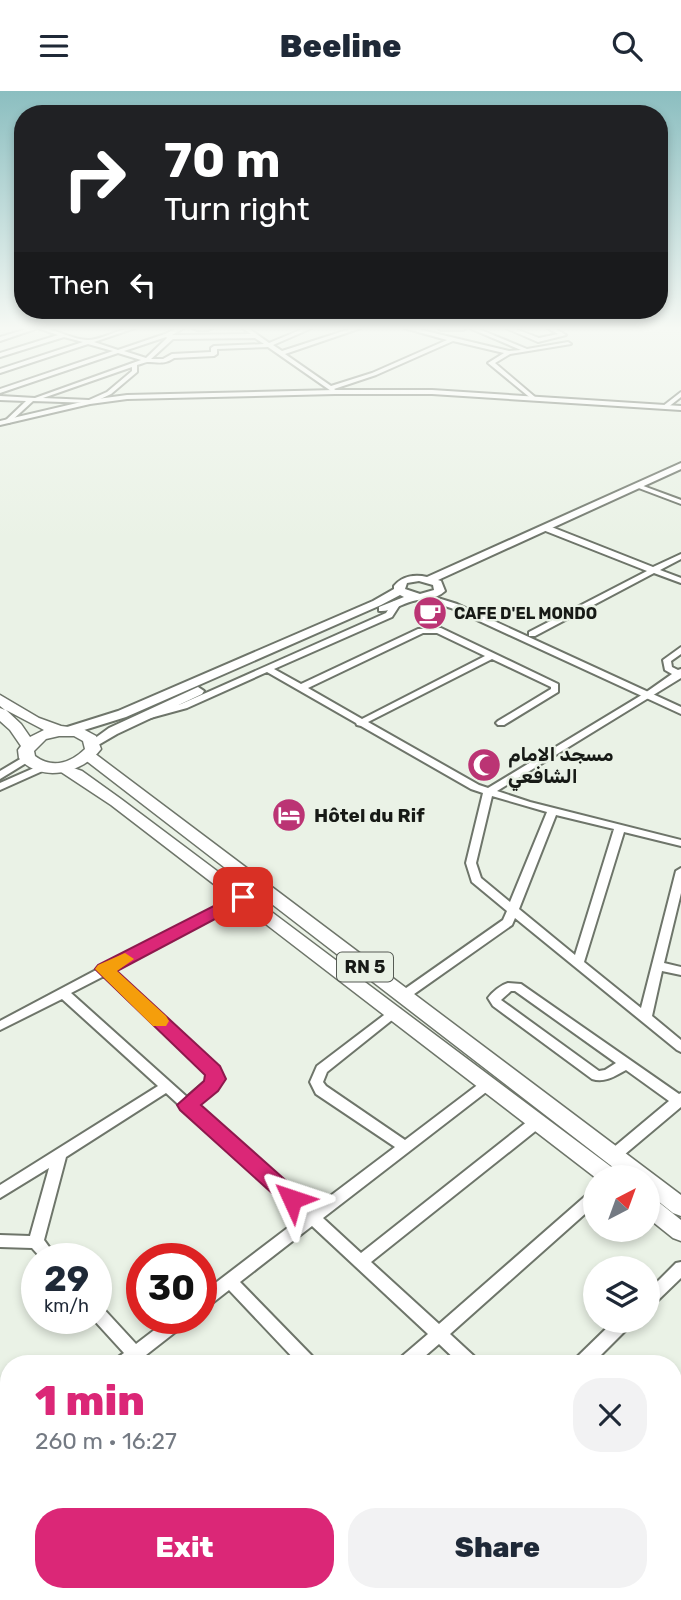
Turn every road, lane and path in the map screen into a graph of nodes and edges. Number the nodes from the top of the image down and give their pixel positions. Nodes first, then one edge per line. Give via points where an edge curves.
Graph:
1 (15, 398) edge
2 (97, 398) edge
3 (123, 398) edge
4 (539, 398) edge
5 (676, 398) edge
6 (35, 399) junction
7 (90, 403) junction
8 (665, 407) junction
9 (681, 408) edge
10 (4, 423) edge
11 (681, 466) edge
12 (681, 474) edge
13 (643, 488) junction
14 (681, 502) edge
15 (550, 530) junction
16 (681, 556) edge
17 (653, 570) junction
18 (681, 581) edge
19 (436, 585) junction
20 (399, 596) junction
21 (420, 597) junction
22 (532, 634) junction
23 (681, 650) edge
24 (493, 655) junction
25 (268, 669) junction
26 (680, 674) edge
27 (301, 688) junction
28 (651, 693) junction
29 (0, 700) edge
30 (681, 703) edge
31 (681, 711) edge
32 (0, 713) edge
33 (140, 717) junction
34 (360, 723) junction
35 (501, 723) dead end
36 (64, 731) junction
37 (91, 750) junction
38 (27, 752) junction
39 (43, 767) junction
40 (62, 768) junction
41 (0, 776) edge
42 (0, 787) edge
43 (488, 792) junction
44 (553, 810) junction
45 (620, 827) junction
46 (681, 843) edge
47 (681, 871) edge
48 (243, 897) junction
49 (514, 912) junction
50 (578, 964) junction
51 (659, 966) junction
52 (104, 969) junction
53 (681, 971) edge
54 (62, 992) junction
55 (399, 1004) junction
56 (645, 1018) junction
57 (0, 1026) edge
58 (681, 1047) edge
59 (625, 1064) junction
60 (489, 1083) junction
61 (167, 1086) junction
62 (680, 1100) edge
63 (187, 1105) junction
64 (538, 1121) junction
65 (405, 1147) junction
66 (60, 1154) junction
67 (613, 1156) junction
68 (594, 1165) edge
69 (625, 1165) edge
70 (660, 1191) edge
71 (0, 1192) edge
72 (583, 1207) edge
73 (681, 1207) edge
74 (660, 1215) edge
75 (313, 1217) junction
76 (681, 1232) edge
77 (0, 1241) edge
78 (36, 1243) joint
79 (361, 1262) junction
80 (681, 1268) edge
81 (230, 1281) junction
82 (660, 1288) edge
83 (217, 1291) edge
84 (112, 1332) edge
85 (613, 1333) edge
86 (164, 1334) edge
87 (440, 1335) junction
88 (130, 1355) edge
89 (140, 1355) edge
90 (300, 1355) edge
91 (416, 1355) edge
92 (461, 1355) edge
93 (590, 1355) edge

1 - 6 street
2 - 7 street
3 - 7 street
4 - 8 street
5 - 8 street
6 - 7 street
6 - 10 street
7 - 10 street
8 - 9 street
11 - 13 main road
12 - 13 main road
13 - 14 street
13 - 15 main road
15 - 17 street
15 - 19 main road
16 - 17 street
17 - 18 street
17 - 22 street
19 - 20 main road via 408,580 401,584
19 - 21 main road
19 - 22 street
20 - 21 main road
20 - 25 street via 389,615
20 - 33 main road
20 - 36 main road via 122,714
21 - 28 street via 454,605
22 - 28 street
23 - 26 street via 667,660 668,669
24 - 27 street via 431,629
24 - 34 street
24 - 35 street via 551,683 555,690
25 - 27 street
25 - 33 street via 184,706
26 - 28 street
27 - 34 street
28 - 30 street
28 - 31 street
28 - 43 street
29 - 36 highway via 34,721
32 - 38 highway via 16,727
33 - 37 main road
34 - 43 street
36 - 37 highway via 85,735
36 - 38 highway via 40,736
37 - 40 highway
37 - 55 main road, RN 5
38 - 39 highway
38 - 41 street
39 - 40 highway
39 - 42 street
40 - 48 main road, RN 5 via 77,774
43 - 44 street
43 - 49 street via 472,873
44 - 45 street
44 - 49 street
45 - 46 street
45 - 50 street
47 - 51 street
48 - 52 street
48 - 55 main road, RN 5
49 - 50 street
49 - 55 street via 508,922
50 - 56 street
51 - 53 street
51 - 56 street
52 - 54 street
52 - 63 street via 213,1072 216,1079 211,1086
54 - 57 street
54 - 61 street
55 - 60 main road, RN 5
55 - 65 street via 322,1069 316,1082 321,1090
55 - 67 main road, RN 5
56 - 58 street
59 - 59 street via 603,1076 592,1073 494,998 508,987 517,988
59 - 62 street
60 - 64 main road, RN 5
60 - 65 street
61 - 63 street
61 - 66 street
62 - 67 street
63 - 75 street
64 - 68 main road, RN 5
64 - 79 street
65 - 75 street
66 - 71 street
66 - 78 street
67 - 69 main road, RN 5
70 - 73 main road
72 - 87 street
74 - 76 main road
75 - 79 street
75 - 81 street
77 - 78 street
79 - 87 street
80 - 82 street
81 - 83 street
81 - 90 street
84 - 88 street
85 - 93 street
86 - 89 street
87 - 91 street
87 - 92 street

